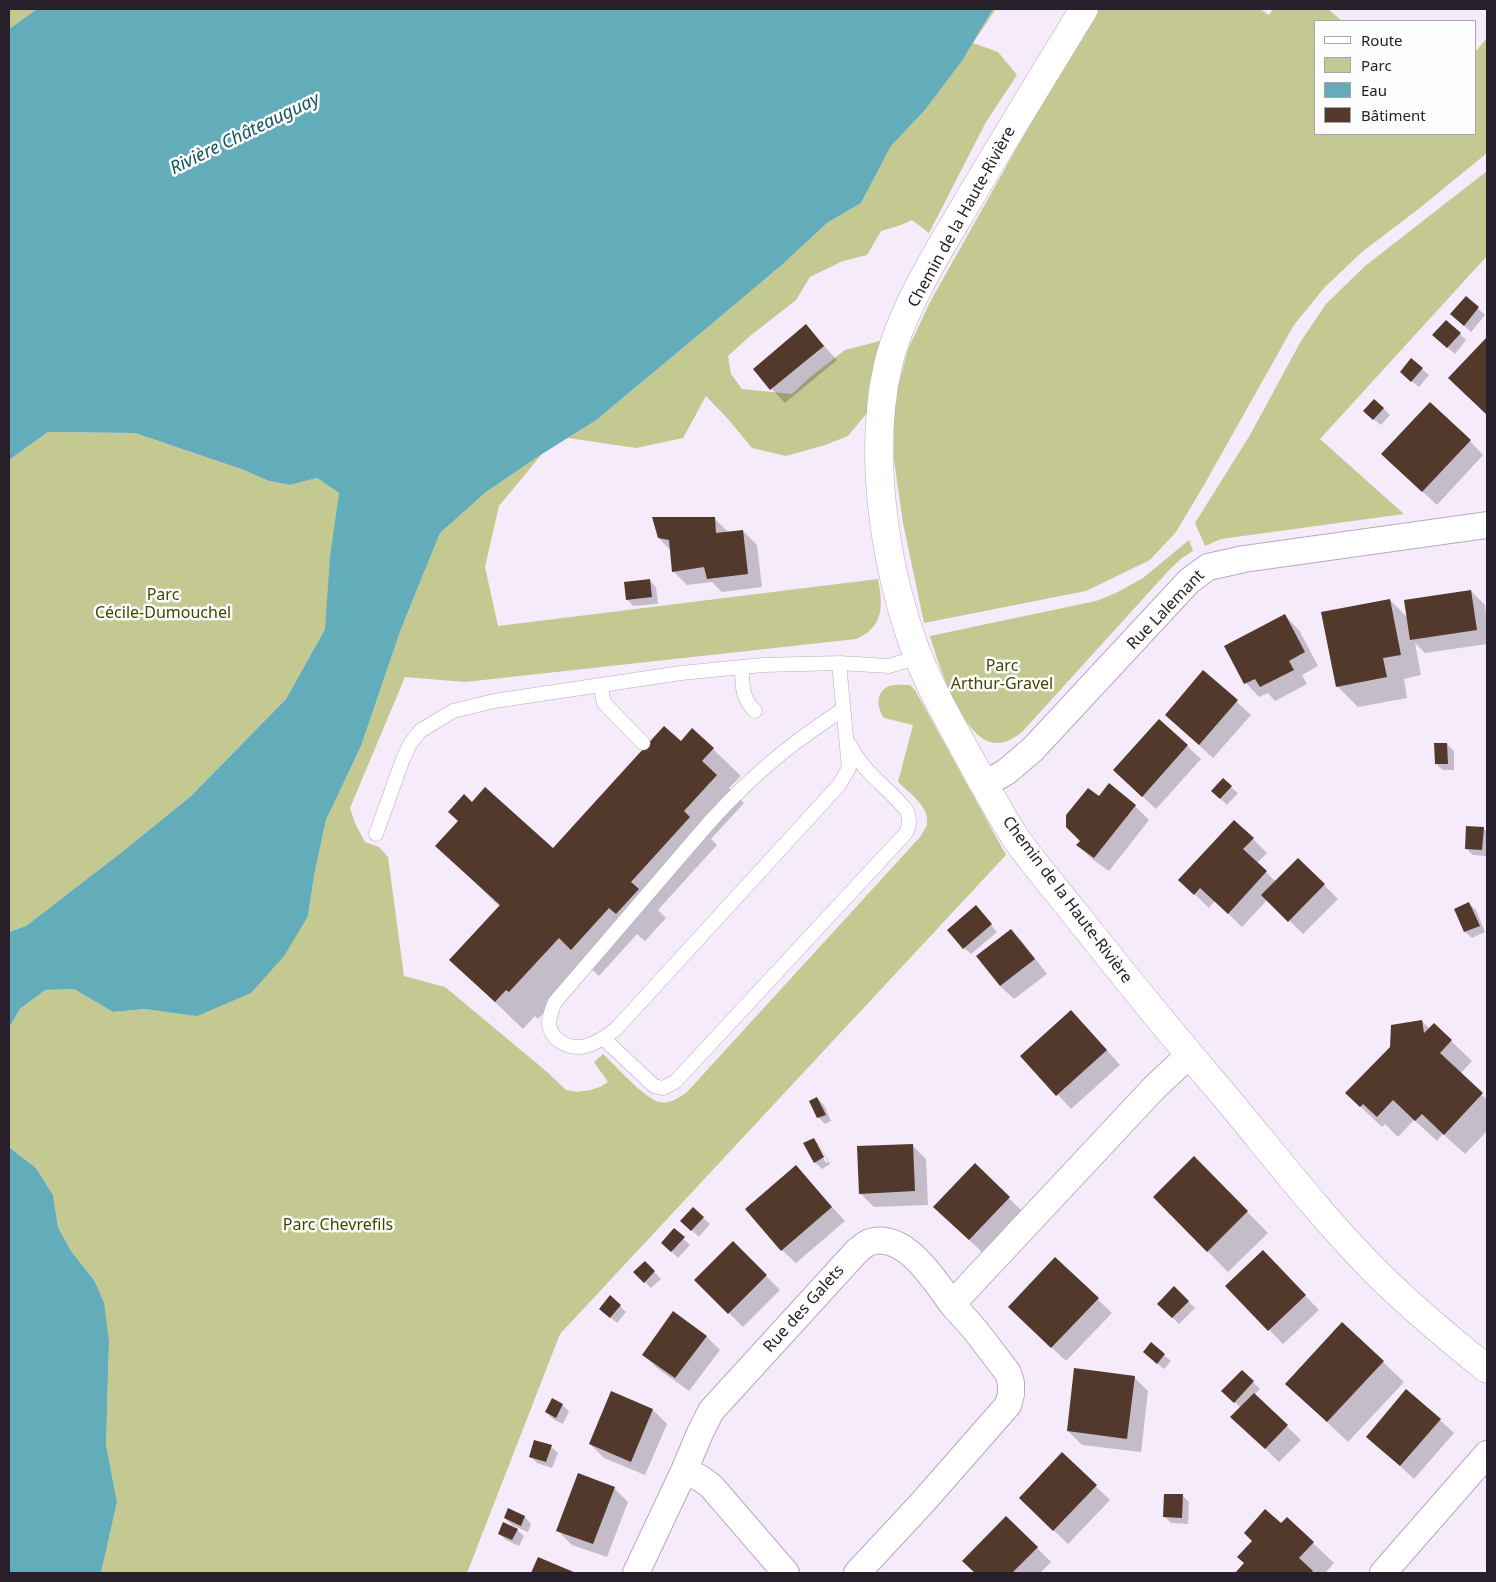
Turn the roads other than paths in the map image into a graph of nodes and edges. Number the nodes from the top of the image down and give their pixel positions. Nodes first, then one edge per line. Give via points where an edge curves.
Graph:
1 (1084, 9) edge
2 (1487, 525) edge
3 (918, 657) junction
4 (839, 663) junction
5 (742, 668) junction
6 (600, 685) junction
7 (843, 709) junction
8 (755, 711) dead end
9 (846, 735) junction
10 (644, 743) dead end
11 (985, 784) junction
12 (376, 834) dead end
13 (603, 1038) junction
14 (1189, 1055) junction
15 (952, 1304) junction
16 (1487, 1369) edge
17 (1487, 1454) edge
18 (684, 1470) junction
19 (636, 1573) edge
20 (786, 1573) edge
21 (856, 1573) edge
22 (1383, 1573) edge

1 - 3 street, Chemin de la Haute-Rivière via 942,244 918,289 889,361 879,429 881,495 903,612
2 - 11 street, Rue Lalemant via 1244,559 1208,567 1189,581 1032,749 1006,772
3 - 4 lane via 889,666
3 - 11 street, Chemin de la Haute-Rivière
4 - 5 lane
4 - 7 lane
5 - 6 lane
5 - 8 lane via 744,696
6 - 10 lane via 604,703
6 - 12 lane via 470,706 454,711 420,731 403,758
7 - 9 lane
7 - 13 lane via 796,742 733,797 555,1002 549,1024 558,1040 576,1047
9 - 13 lane via 849,768 840,784 623,1022
9 - 13 lane via 863,767 907,811 909,828 675,1082 663,1088 654,1086
11 - 14 street, Chemin de la Haute-Rivière via 1017,839
14 - 15 street via 1154,1088
14 - 16 street, Chemin de la Haute-Rivière via 1372,1269
15 - 18 street, Rue des Galets via 927,1271 902,1247 884,1241 863,1246 711,1411
15 - 21 street, Rue des Galets via 1008,1373 1011,1388 1008,1405
17 - 22 street
18 - 19 street, Rue des Galets
18 - 20 street via 711,1486

